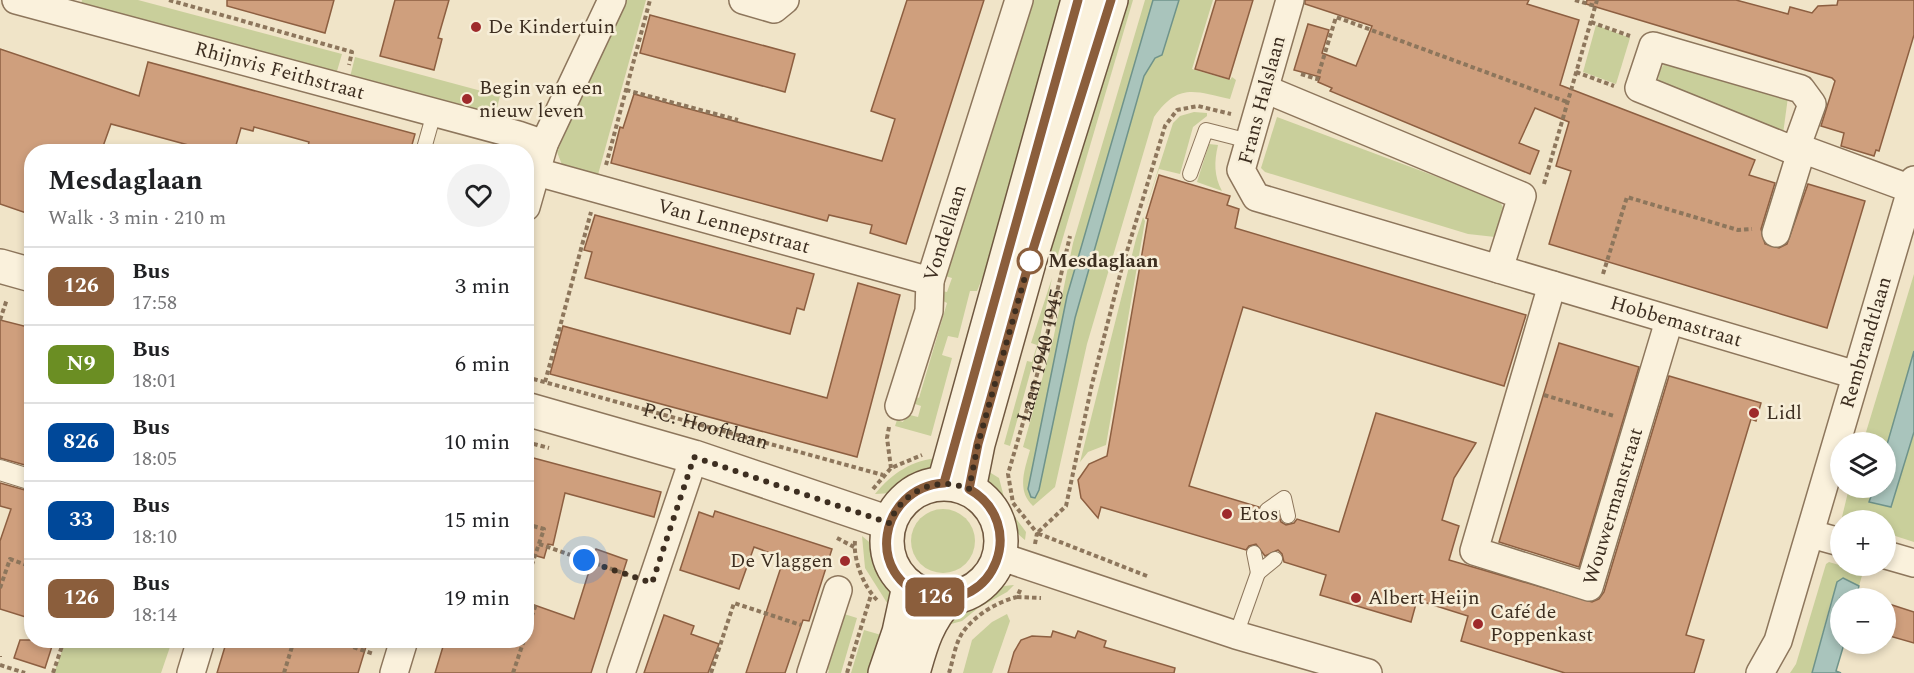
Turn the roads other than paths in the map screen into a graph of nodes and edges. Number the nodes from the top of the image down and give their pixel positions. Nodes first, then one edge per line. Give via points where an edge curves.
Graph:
1 (16, 0) edge
2 (612, 0) edge
3 (743, 0) edge
4 (785, 0) edge
5 (1019, 0) edge
6 (1078, 0) edge
7 (1111, 0) edge
8 (1290, 0) edge
9 (1268, 77) junction
10 (434, 113) junction
11 (1252, 130) junction
12 (425, 144) edge
13 (544, 144) junction
14 (1798, 150) junction
15 (537, 172) junction
16 (1190, 174) dead end
17 (534, 182) edge
18 (1913, 185) edge
19 (1256, 197) joint
20 (1776, 233) road end
21 (0, 266) edge
22 (1499, 269) junction
23 (24, 273) edge
24 (930, 281) junction
25 (1552, 285) junction
26 (1669, 321) junction
27 (1856, 375) junction
28 (899, 406) road end
29 (534, 411) edge
30 (694, 457) junction
31 (0, 470) edge
32 (24, 478) edge
33 (956, 486) junction
34 (1267, 510) dead end
35 (1288, 516) dead end
36 (889, 523) junction
37 (1811, 534) junction
38 (1830, 539) edge
39 (1254, 553) dead end
40 (999, 556) junction
41 (1896, 558) edge
42 (1275, 559) dead end
43 (1914, 563) edge
44 (1257, 573) junction
45 (909, 586) junction
46 (838, 590) dead end
47 (950, 597) junction
48 (1236, 635) junction
49 (198, 648) edge
50 (190, 673) edge
51 (621, 673) edge
52 (811, 673) edge
53 (885, 673) edge
54 (913, 673) edge
55 (1368, 673) edge
56 (1760, 673) edge

1 - 10 street, Rhijnvis Feithstraat
2 - 13 street
3 - 4 street via 774,9
5 - 24 street, Vondellaan
6 - 33 main road
7 - 33 main road, Laan 1940-1945 via 1030,259 978,444
8 - 9 street, Frans Halslaan
9 - 11 street, Frans Halslaan
9 - 22 street via 1522,196
10 - 12 lane
10 - 13 street, Rhijnvis Feithstraat
11 - 16 lane via 1206,130
11 - 19 street, Frans Halslaan via 1241,170
13 - 15 street
14 - 14 street via 1812,104 1801,89 1653,46 1639,88
14 - 18 street
14 - 20 street
15 - 17 street
15 - 24 street, Van Lennepstraat
18 - 27 street, Rembrandtlaan
19 - 22 street, Hobbemastraat
21 - 23 main road
22 - 25 street, Hobbemastraat
24 - 28 street, Vondellaan via 928,312
25 - 26 street, Hobbemastraat
25 - 26 street, Wouwermanstraat via 1474,551 1579,584 1589,587
26 - 27 street, Hobbemastraat
27 - 37 street, Rembrandtlaan
29 - 30 main road, P.C. Hooftlaan
30 - 36 main road, P.C. Hooftlaan
30 - 51 street
31 - 32 street
33 - 36 main road via 921,488 896,508
33 - 40 main road via 982,498 996,517 1001,539
34 - 35 lane via 1284,498
36 - 45 main road via 889,558
37 - 38 street
37 - 56 street, Rembrandtlaan via 1778,641
39 - 44 lane
40 - 47 main road via 978,586
40 - 48 street
41 - 43 street
42 - 44 lane
44 - 48 lane
45 - 47 main road via 926,595
45 - 53 main road
46 - 52 street
47 - 54 main road via 927,627
48 - 55 street
49 - 50 street

